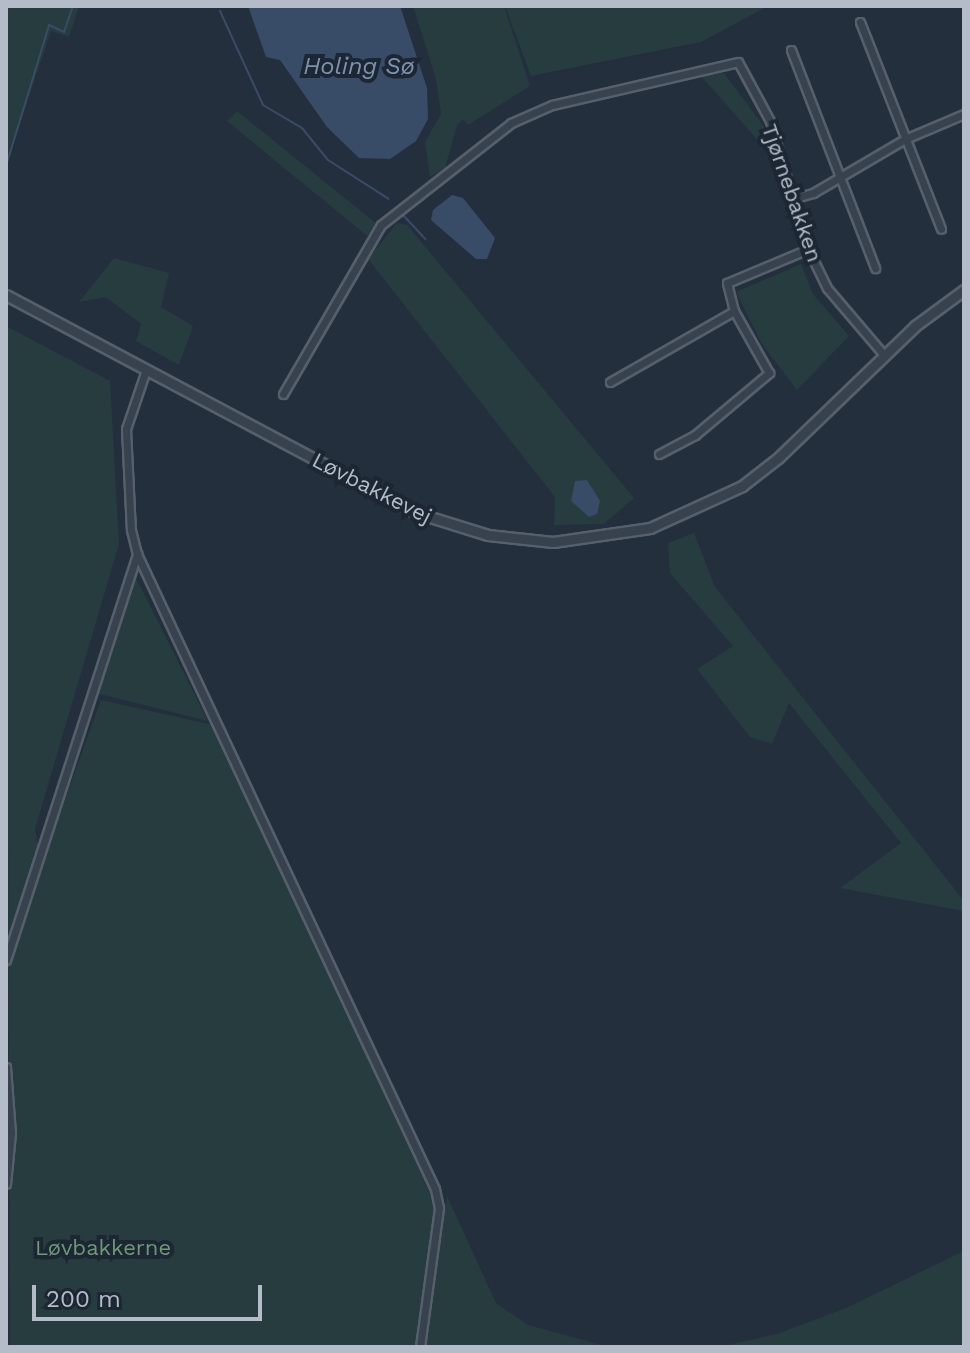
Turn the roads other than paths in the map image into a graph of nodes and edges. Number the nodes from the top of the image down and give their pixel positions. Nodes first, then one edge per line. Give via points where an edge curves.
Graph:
1 (860, 22) dead end
2 (791, 50) dead end
3 (964, 114) edge
4 (905, 139) junction
5 (839, 177) junction
6 (792, 199) junction
7 (941, 229) dead end
8 (808, 249) junction
9 (875, 268) dead end
10 (964, 290) edge
11 (6, 295) edge
12 (734, 311) junction
13 (884, 355) junction
14 (146, 370) junction
15 (610, 382) dead end
16 (283, 394) dead end
17 (659, 454) dead end
18 (137, 554) junction
19 (6, 960) edge
20 (6, 1067) edge
21 (6, 1184) edge
22 (420, 1347) edge

1 - 4 street
2 - 5 street
3 - 4 street
4 - 5 street
4 - 7 street
5 - 6 street
5 - 9 street
6 - 8 street, Tjørnebakken
6 - 16 street, Tjørnebakken via 770,121 738,62 552,105 511,123 381,225
8 - 12 street via 731,278 726,287
8 - 13 street, Tjørnebakken via 827,288
10 - 13 street, Løvbakkevej
11 - 14 street, Løvbakkevej
12 - 15 street
12 - 17 street via 769,373 707,426
13 - 14 street, Løvbakkevej via 778,458 714,502 650,528 553,542 488,535 414,512
14 - 18 street via 126,429
18 - 19 street
18 - 22 street via 435,1189 439,1208
20 - 21 street via 11,1133

